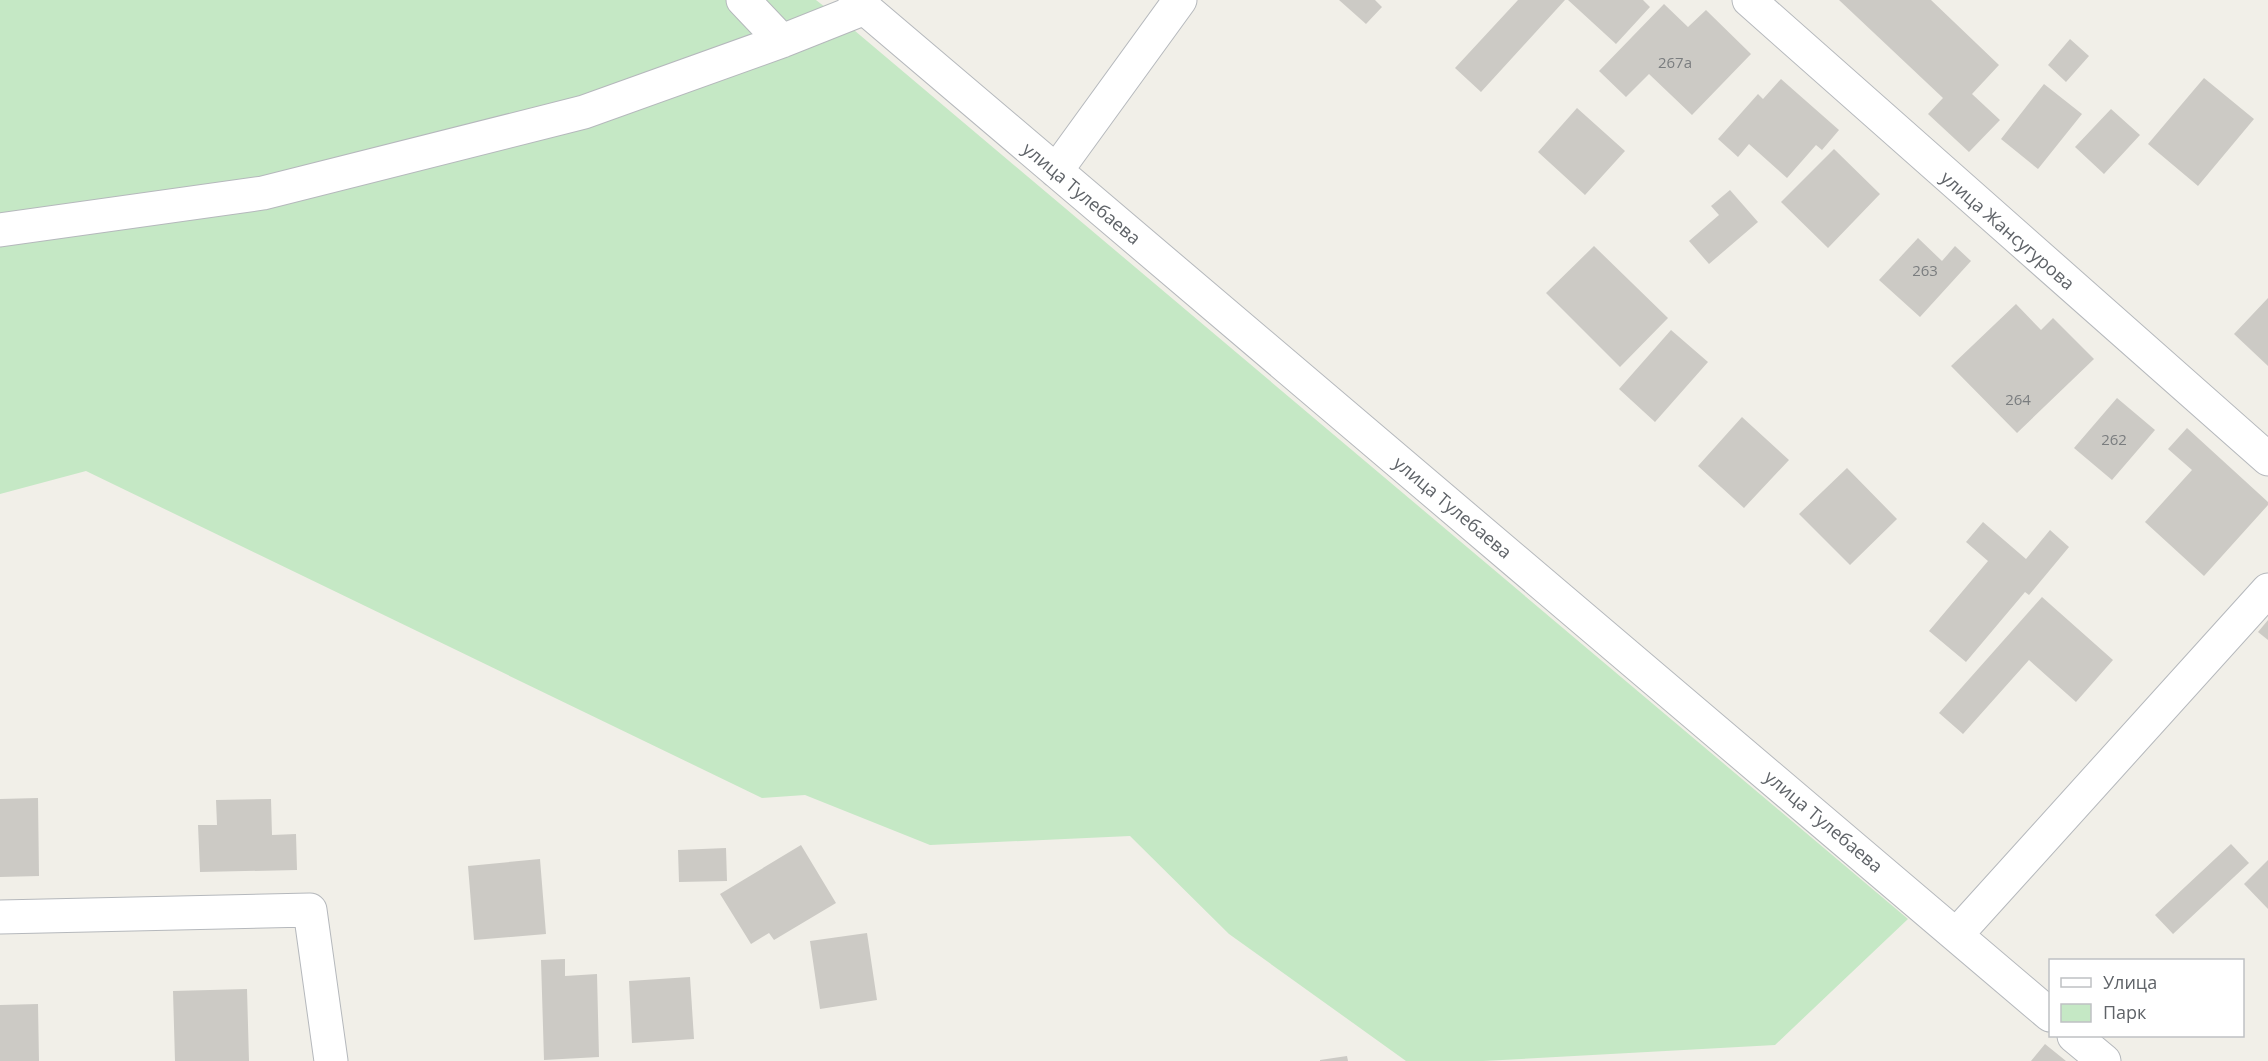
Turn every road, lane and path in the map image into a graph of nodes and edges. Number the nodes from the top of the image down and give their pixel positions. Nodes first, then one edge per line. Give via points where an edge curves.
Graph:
1 (743, 0) edge
2 (1180, 0) edge
3 (1749, 0) edge
4 (860, 4) edge
5 (782, 41) junction
6 (1056, 171) junction
7 (0, 230) edge
8 (2268, 459) edge
9 (2268, 590) edge
10 (0, 917) edge
11 (1957, 934) junction
12 (2049, 1014) edge
13 (2076, 1037) edge
14 (331, 1061) edge
15 (2104, 1061) edge

1 - 5 street
2 - 6 street
3 - 8 street, улица Жансугурова
4 - 5 street
4 - 6 street, улица Тулебаева
5 - 7 street via 584,112 263,193
6 - 11 street, улица Тулебаева
9 - 11 street
10 - 14 street via 310,910
11 - 12 street, улица Тулебаева
13 - 15 street

